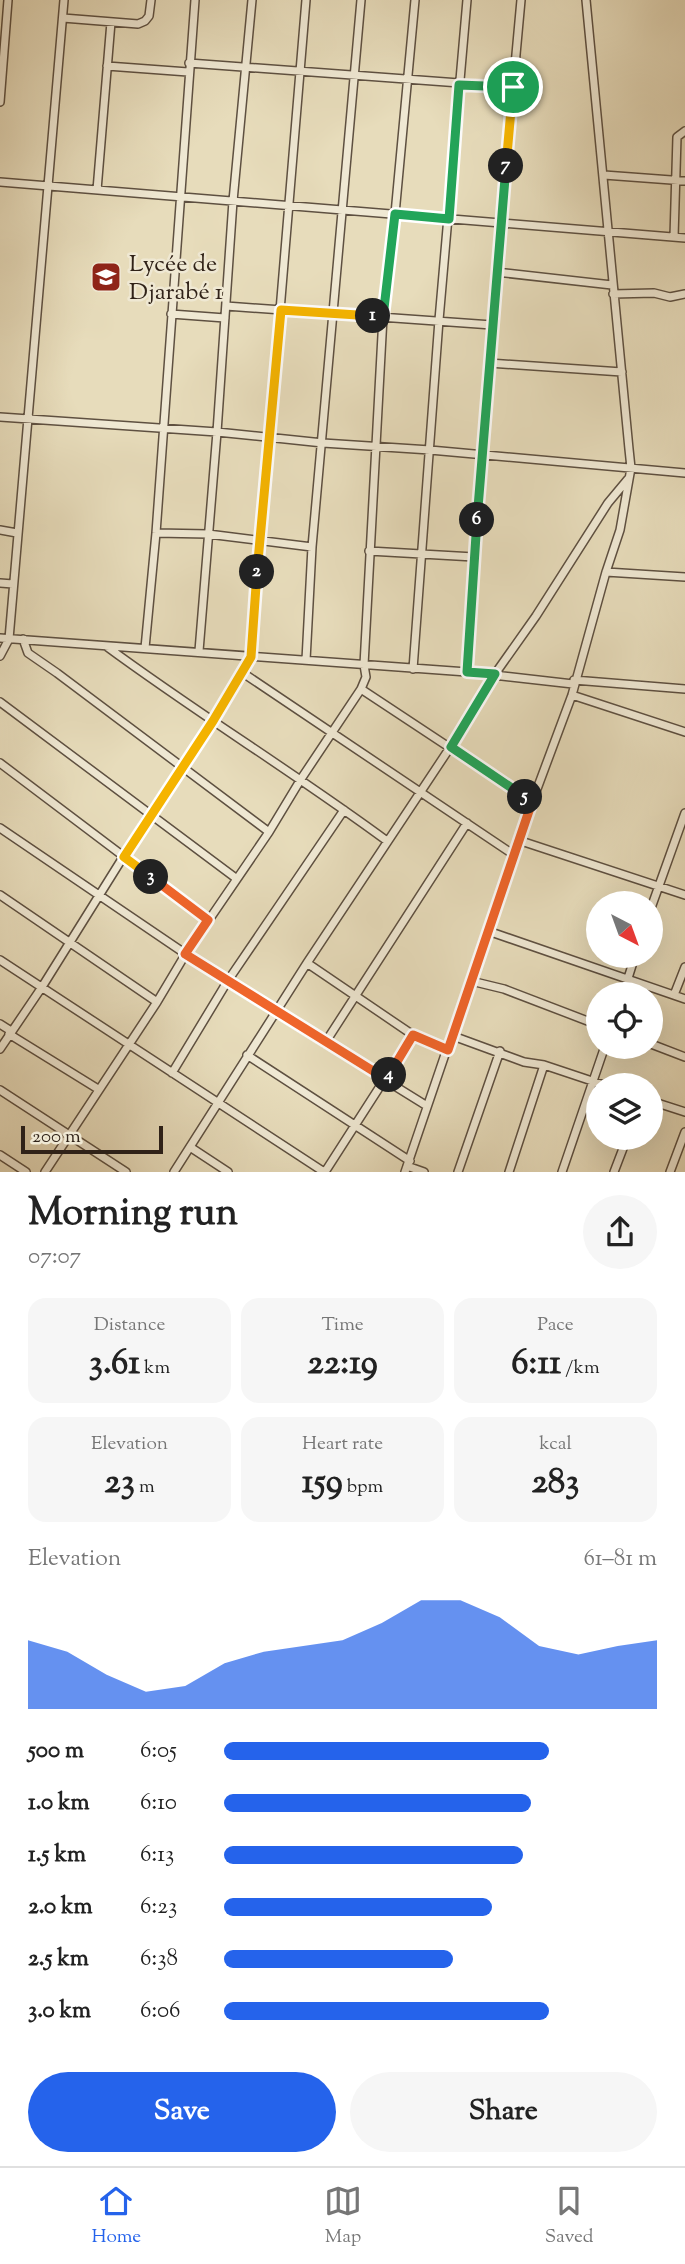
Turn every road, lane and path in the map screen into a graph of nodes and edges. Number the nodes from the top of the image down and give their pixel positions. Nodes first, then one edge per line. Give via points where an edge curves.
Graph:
1 (8, 0) edge
2 (64, 0) edge
3 (150, 0) edge
4 (195, 0) edge
5 (252, 0) edge
6 (306, 0) edge
7 (361, 0) edge
8 (415, 0) edge
9 (467, 0) edge
10 (521, 0) edge
11 (586, 0) edge
12 (63, 18) junction
13 (111, 22) junction
14 (190, 63) junction
15 (107, 66) junction
16 (247, 67) junction
17 (300, 71) junction
18 (188, 72) junction
19 (355, 75) junction
20 (407, 79) junction
21 (459, 85) junction
22 (513, 87) junction
23 (0, 102) edge
24 (685, 131) edge
25 (604, 175) junction
26 (675, 180) junction
27 (685, 181) edge
28 (0, 182) edge
29 (49, 186) junction
30 (97, 190) junction
31 (181, 197) junction
32 (233, 201) junction
33 (288, 206) junction
34 (342, 210) junction
35 (395, 214) junction
36 (449, 219) junction
37 (501, 223) junction
38 (607, 233) junction
39 (674, 237) junction
40 (685, 237) edge
41 (496, 272) junction
42 (612, 285) junction
43 (613, 294) junction
44 (685, 294) edge
45 (226, 306) junction
46 (281, 310) junction
47 (333, 313) junction
48 (171, 314) junction
49 (383, 317) junction
50 (225, 318) junction
51 (439, 320) junction
52 (492, 325) junction
53 (489, 363) junction
54 (622, 372) junction
55 (0, 417) edge
56 (28, 419) junction
57 (164, 430) junction
58 (218, 432) junction
59 (271, 438) junction
60 (323, 443) junction
61 (375, 447) junction
62 (430, 450) junction
63 (482, 455) junction
64 (631, 468) junction
65 (685, 473) edge
66 (629, 477) junction
67 (0, 530) edge
68 (18, 533) junction
69 (156, 533) junction
70 (208, 534) junction
71 (260, 541) junction
72 (312, 547) junction
73 (369, 551) junction
74 (421, 555) junction
75 (474, 557) junction
76 (606, 572) junction
77 (685, 577) edge
78 (0, 583) edge
79 (13, 584) junction
80 (4, 639) edge
81 (23, 639) junction
82 (105, 645) junction
83 (145, 648) junction
84 (199, 651) junction
85 (0, 656) edge
86 (251, 657) junction
87 (306, 660) junction
88 (364, 664) junction
89 (413, 669) junction
90 (467, 672) junction
91 (243, 673) junction
92 (495, 674) junction
93 (574, 682) junction
94 (361, 689) junction
95 (685, 689) edge
96 (572, 695) junction
97 (0, 702) edge
98 (213, 721) junction
99 (332, 731) junction
100 (685, 732) edge
101 (451, 747) junction
102 (0, 763) edge
103 (183, 766) junction
104 (301, 779) junction
105 (420, 791) junction
106 (532, 802) junction
107 (344, 810) junction
108 (685, 813) edge
109 (150, 814) junction
110 (467, 823) junction
111 (0, 828) edge
112 (269, 832) junction
113 (681, 836) edge
114 (518, 840) junction
115 (387, 841) junction
116 (514, 855) junction
117 (124, 857) junction
118 (237, 879) junction
119 (658, 886) junction
120 (656, 891) edge
121 (0, 895) edge
122 (685, 895) edge
123 (99, 896) junction
124 (208, 920) junction
125 (488, 931) junction
126 (68, 941) junction
127 (185, 954) junction
128 (0, 960) edge
129 (307, 963) junction
130 (685, 967) edge
131 (631, 968) edge
132 (628, 979) junction
133 (471, 981) junction
134 (227, 982) junction
135 (627, 982) edge
136 (42, 987) junction
137 (674, 995) junction
138 (355, 996) junction
139 (685, 999) edge
140 (157, 1002) junction
141 (275, 1012) junction
142 (586, 1020) edge
143 (0, 1024) edge
144 (10, 1032) junction
145 (413, 1035) junction
146 (453, 1035) junction
147 (325, 1043) junction
148 (129, 1045) junction
149 (0, 1049) edge
150 (663, 1049) edge
151 (448, 1050) junction
152 (500, 1051) junction
153 (247, 1055) junction
154 (685, 1058) edge
155 (544, 1065) junction
156 (172, 1073) junction
157 (386, 1079) junction
158 (586, 1079) edge
159 (98, 1089) junction
160 (0, 1090) edge
161 (586, 1102) edge
162 (217, 1103) junction
163 (663, 1105) edge
164 (427, 1106) junction
165 (685, 1112) edge
166 (356, 1126) junction
167 (685, 1132) edge
168 (69, 1135) junction
169 (190, 1147) junction
170 (622, 1150) edge
171 (0, 1155) edge
172 (407, 1166) edge
173 (26, 1172) edge
174 (45, 1172) edge
175 (126, 1172) edge
176 (174, 1172) edge
177 (228, 1172) edge
178 (325, 1172) edge
179 (425, 1172) edge
180 (458, 1172) edge
181 (509, 1172) edge
182 (562, 1172) edge
183 (614, 1172) edge
184 (670, 1172) edge

1 - 23 street
2 - 12 street
3 - 13 street via 145,22
4 - 14 street
5 - 16 street
6 - 17 street
7 - 19 street
8 - 20 street
9 - 21 street
10 - 22 street
11 - 25 street
12 - 13 street
12 - 29 street
13 - 15 street
14 - 16 street
14 - 18 street
15 - 18 street
15 - 30 street
16 - 17 street
16 - 32 street
17 - 19 street
17 - 33 street
18 - 31 street
19 - 20 street
19 - 34 street
20 - 21 street
20 - 35 street
21 - 22 street
21 - 36 street
22 - 37 street
24 - 26 street via 677,138
25 - 26 street
25 - 38 street
26 - 27 street
26 - 39 street
28 - 29 street
29 - 30 street
29 - 56 street
30 - 31 street
31 - 32 street
31 - 48 street
32 - 33 street
32 - 45 street
33 - 34 street
33 - 46 street
34 - 35 street
34 - 47 street
35 - 36 street
35 - 49 street
36 - 37 street
36 - 51 street
37 - 38 street
37 - 41 street
38 - 39 street
38 - 42 street
39 - 40 street
41 - 42 street
41 - 52 street
42 - 43 street
43 - 44 street
43 - 54 street
45 - 46 street
45 - 50 street
46 - 47 street
46 - 59 street
47 - 49 street
47 - 60 street
48 - 50 street
48 - 57 street
49 - 51 street
49 - 61 street
50 - 58 street
51 - 52 street
51 - 62 street
52 - 53 street
53 - 54 street
53 - 63 street
54 - 64 street
55 - 56 street
56 - 57 street
56 - 68 street
57 - 58 street
57 - 69 street
58 - 59 street
58 - 70 street
59 - 60 street
59 - 71 street
60 - 61 street
60 - 72 street
61 - 62 street
61 - 73 street
62 - 63 street
62 - 74 street
63 - 64 street
63 - 75 street
64 - 65 street
64 - 66 street
66 - 76 street via 620,530
66 - 92 street
67 - 68 street
68 - 79 street
69 - 70 street
69 - 83 street
70 - 71 street
70 - 84 street
71 - 72 street
71 - 86 street
72 - 87 street
73 - 74 street
73 - 88 street
74 - 75 street
74 - 89 street
75 - 90 street
76 - 77 street
76 - 93 street
78 - 79 street
79 - 80 street
80 - 81 street
80 - 85 street
81 - 82 street
81 - 103 street via 28,653
82 - 83 street
82 - 98 street
83 - 84 street
84 - 86 street
86 - 87 street
86 - 91 street
87 - 88 street
88 - 89 street
88 - 94 street via 366,677
89 - 90 street
90 - 92 street
91 - 98 street
91 - 99 street
92 - 93 street
92 - 101 street
93 - 95 street
93 - 96 street
94 - 99 street
94 - 101 street
96 - 100 street
96 - 106 street
97 - 109 street
98 - 103 street
98 - 104 street
99 - 104 street
99 - 105 street
101 - 105 street
101 - 106 street
102 - 117 street
103 - 109 street
103 - 112 street
104 - 107 street
104 - 112 street
105 - 110 street
105 - 115 street
106 - 114 street
107 - 115 street
107 - 134 street
108 - 113 street
109 - 117 street
109 - 118 street
110 - 116 street
110 - 138 street
111 - 123 street
112 - 118 street
113 - 119 street
114 - 116 street
114 - 119 street
115 - 129 street
116 - 125 street
117 - 123 street
117 - 124 street
118 - 124 street
119 - 120 street
119 - 122 street
121 - 126 street
123 - 126 street
123 - 127 street
124 - 127 street
125 - 132 street
125 - 133 street
126 - 136 street
126 - 140 street
127 - 134 street
127 - 140 street
128 - 136 street
129 - 138 street
129 - 141 street
130 - 137 street
131 - 132 street
132 - 135 street
132 - 137 street
133 - 142 street
133 - 146 street
134 - 141 street
134 - 156 street
136 - 144 street
136 - 148 street
137 - 139 street
138 - 145 street
138 - 147 street
140 - 148 street
141 - 147 street
141 - 153 street
143 - 144 street
144 - 149 street
144 - 159 street
145 - 151 street
145 - 157 street
146 - 151 street
146 - 152 street
147 - 157 street
148 - 156 street
148 - 159 street
150 - 154 street
151 - 164 street
152 - 155 street
152 - 180 street
153 - 162 street
153 - 166 street
155 - 158 street
155 - 181 street
156 - 162 street
157 - 164 street
157 - 166 street
159 - 168 street
160 - 168 street
161 - 182 street
162 - 169 street
162 - 178 street
163 - 165 street
164 - 172 street
166 - 172 street
166 - 178 street
167 - 184 street
168 - 174 street
168 - 175 street
169 - 176 street
169 - 177 street
170 - 183 street
171 - 173 street
172 - 179 street

